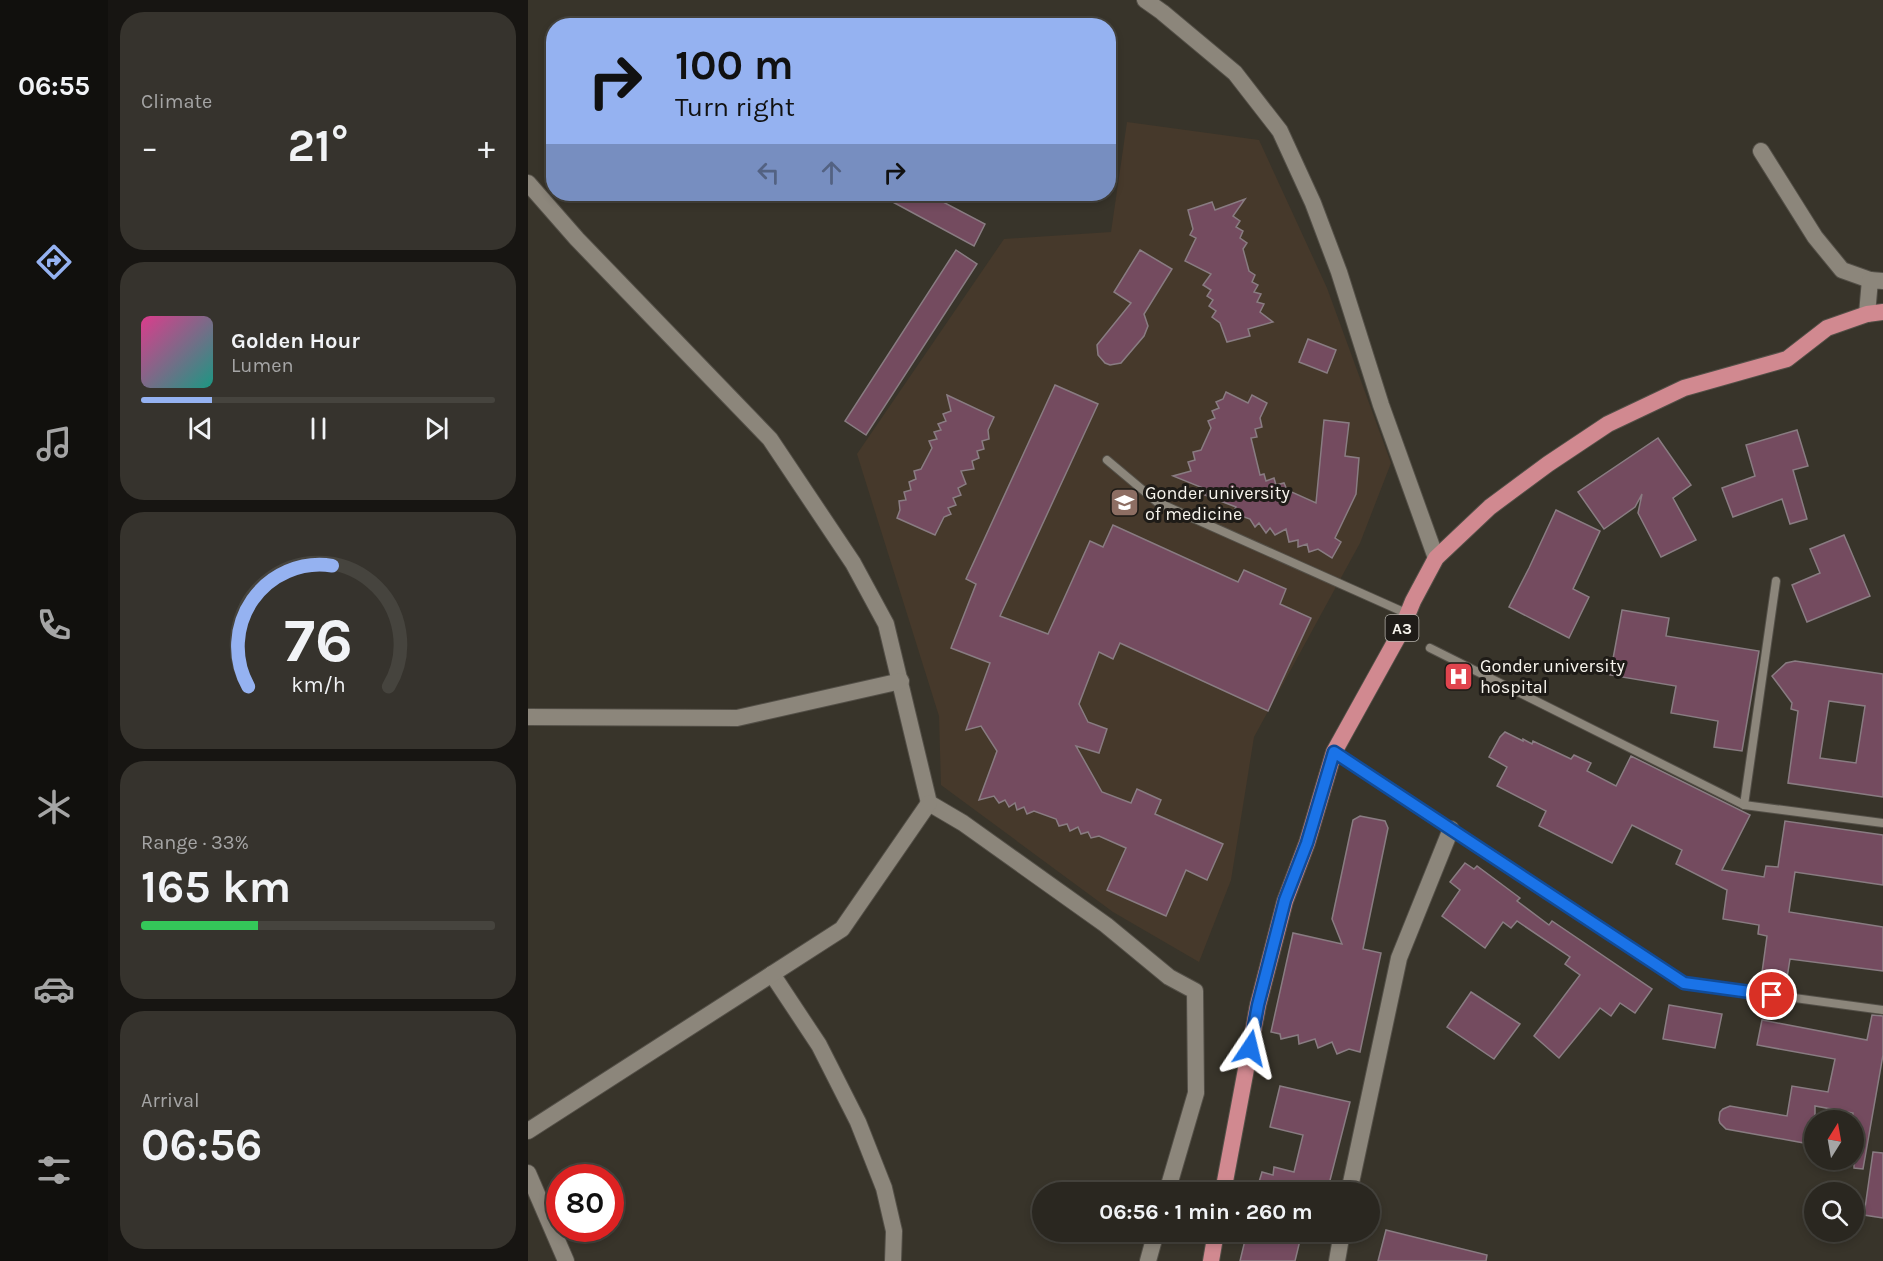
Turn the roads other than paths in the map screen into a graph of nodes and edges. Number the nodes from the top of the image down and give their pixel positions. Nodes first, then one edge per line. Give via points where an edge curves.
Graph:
1 (1145, 0) edge
2 (1761, 151) dead end
3 (528, 183) edge
4 (1876, 280) edge
5 (1875, 313) edge
6 (1107, 460) dead end
7 (1436, 558) junction
8 (1776, 581) dead end
9 (1408, 614) junction
10 (1430, 648) dead end
11 (901, 681) junction
12 (528, 717) edge
13 (1334, 752) junction
14 (929, 803) junction
15 (1744, 805) junction
16 (1883, 823) edge
17 (1450, 829) junction
18 (772, 974) junction
19 (1883, 1010) edge
20 (528, 1131) edge
21 (528, 1173) edge
22 (1170, 1182) edge
23 (1225, 1182) edge
24 (1351, 1182) edge
25 (1153, 1242) edge
26 (1214, 1242) edge
27 (1340, 1242) edge
28 (561, 1258) edge
29 (893, 1261) edge
30 (1148, 1261) edge
31 (1211, 1261) edge
32 (1337, 1261) edge

1 - 7 street via 1235,73 1280,131 1339,272
2 - 4 street via 1815,237 1842,270
3 - 11 street via 770,439 853,563 886,624
4 - 5 street
5 - 7 highway, A3 via 1827,328 1787,359 1684,388 1608,424 1490,507
6 - 9 lane via 1157,502
7 - 9 highway, A3
8 - 15 lane
9 - 13 highway, A3
10 - 15 lane
11 - 12 street via 737,718
11 - 14 street
13 - 17 lane
13 - 23 highway, A3 via 1285,900 1258,1005
14 - 18 street via 842,929
14 - 22 street via 1106,925 1169,977 1195,991 1196,1093
15 - 16 lane
17 - 19 lane via 1684,983
17 - 24 street via 1399,958
18 - 20 street
18 - 29 street via 819,1045 858,1122 884,1188 894,1231
21 - 28 street
25 - 30 street
26 - 31 highway
27 - 32 street

